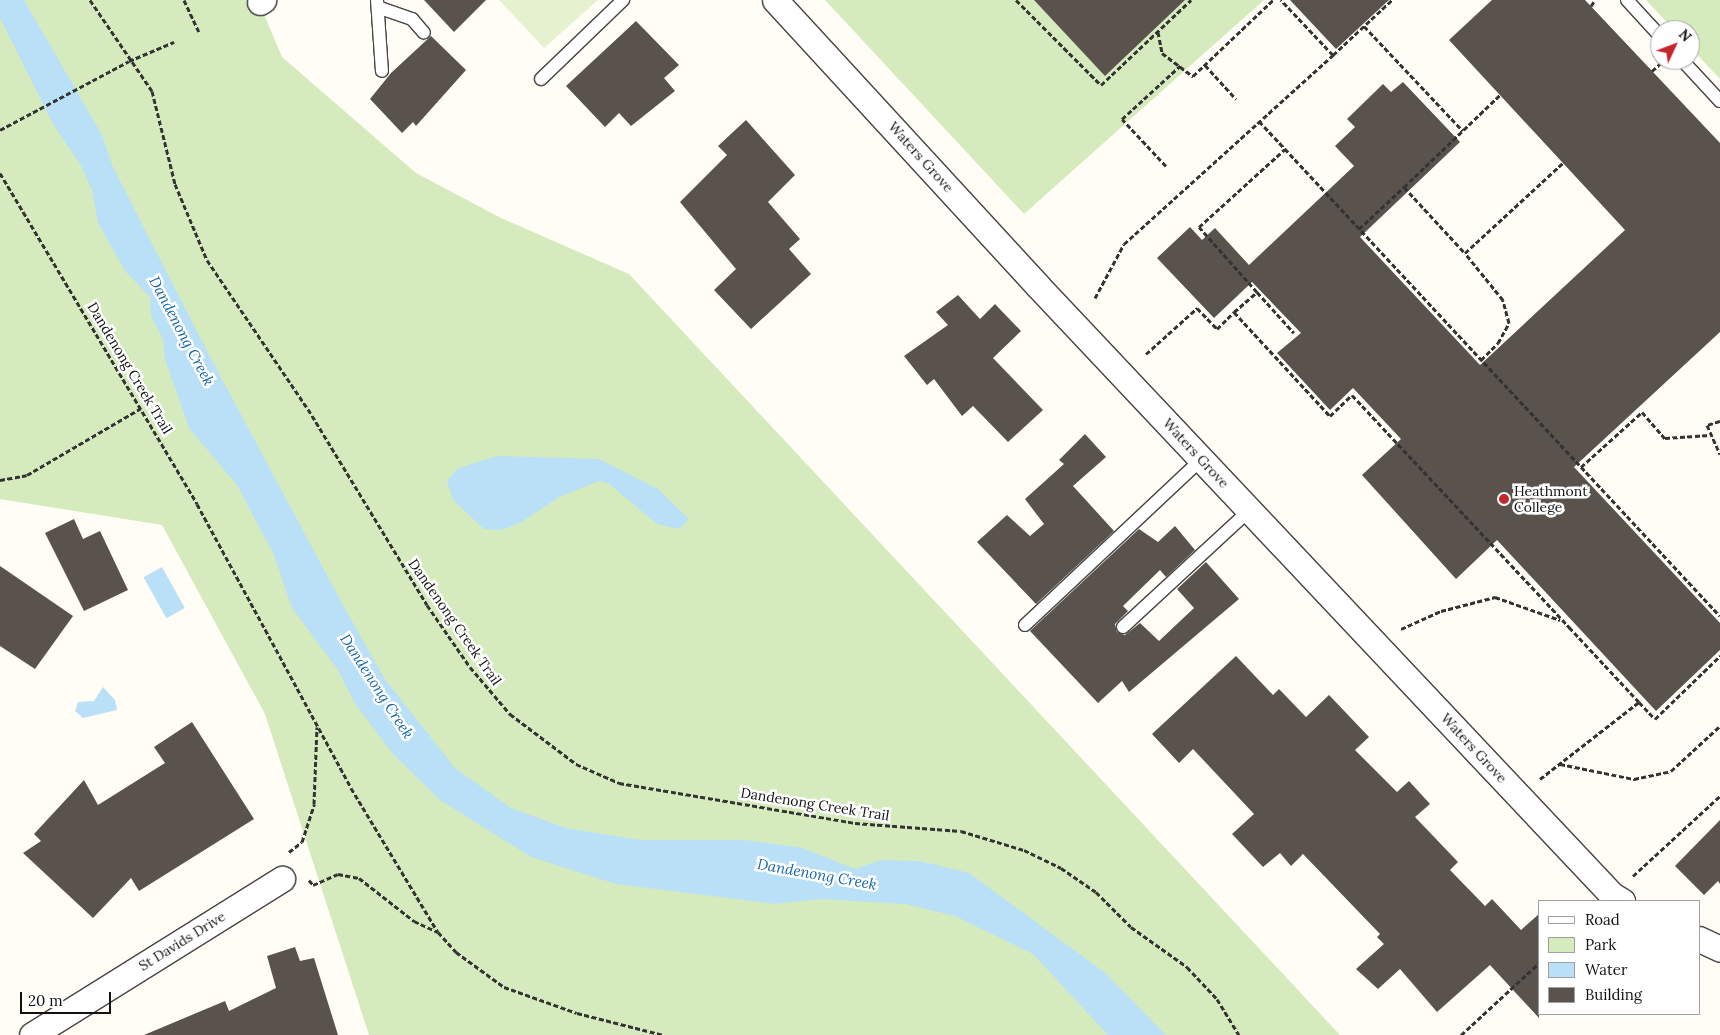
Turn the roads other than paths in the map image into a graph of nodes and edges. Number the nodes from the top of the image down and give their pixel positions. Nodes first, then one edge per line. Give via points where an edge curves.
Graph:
1 (623, 0) edge
2 (775, 0) edge
3 (1628, 0) edge
4 (379, 4) edge
5 (1650, 25) edge
6 (424, 33) dead end
7 (1691, 70) edge
8 (382, 71) dead end
9 (541, 79) dead end
10 (1720, 101) edge
11 (1202, 459) junction
12 (1250, 510) junction
13 (1024, 625) dead end
14 (1123, 627) dead end
15 (282, 879) dead end
16 (1617, 898) edge
17 (1700, 939) edge
18 (1720, 949) edge
19 (32, 1035) edge

1 - 9 lane
2 - 11 street, Waters Grove
3 - 5 lane
4 - 6 lane via 412,19
4 - 8 lane
7 - 10 lane
11 - 12 street, Waters Grove
11 - 13 lane
12 - 14 lane
12 - 16 street, Waters Grove
15 - 19 street, St Davids Drive
17 - 18 street

